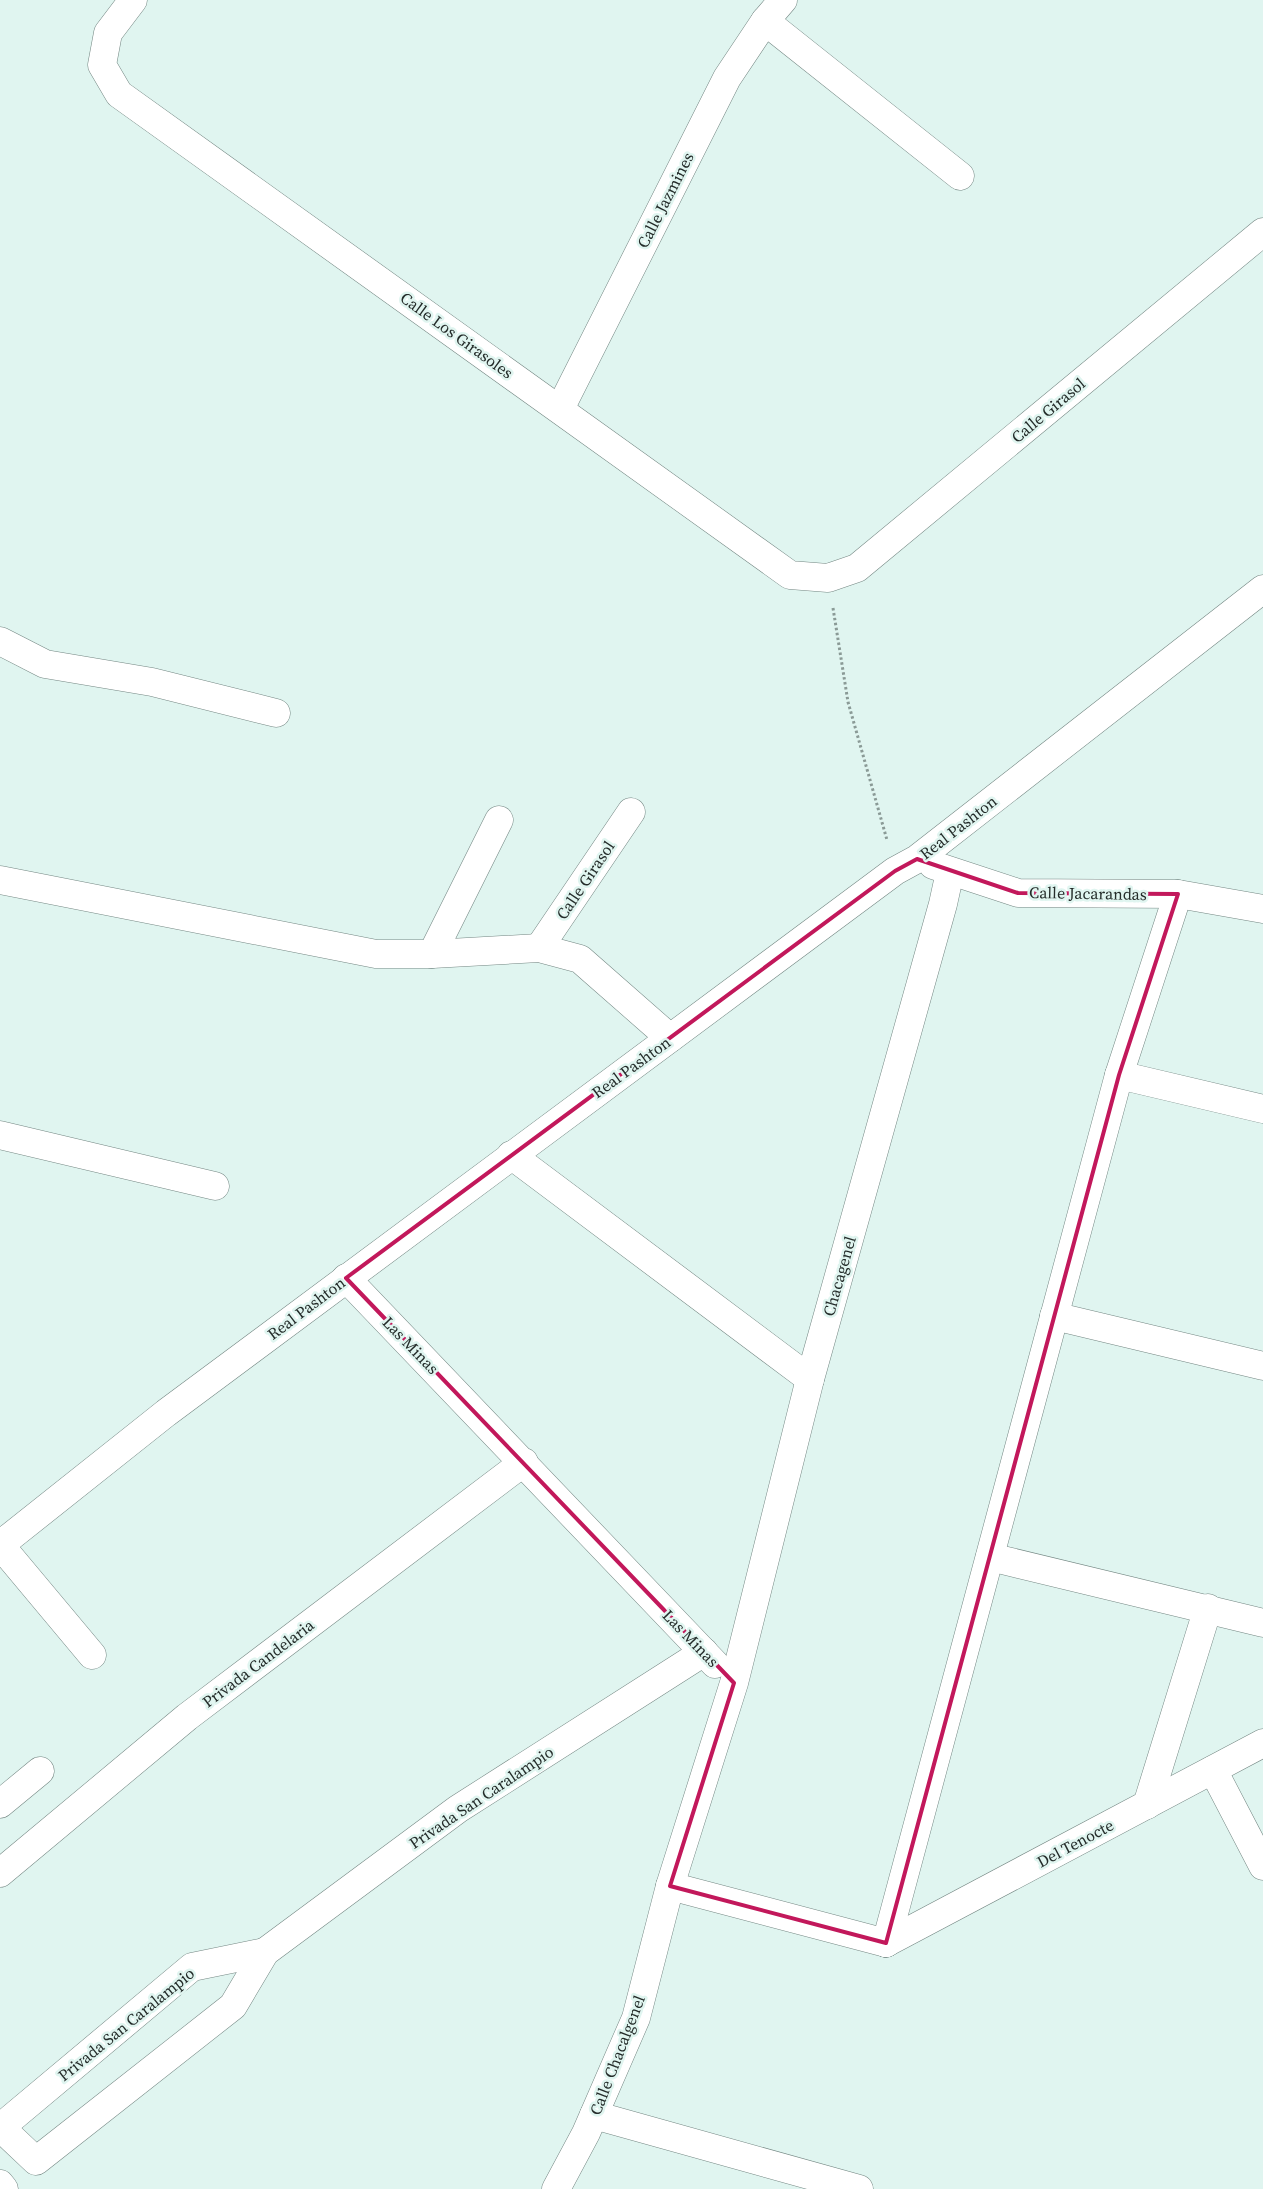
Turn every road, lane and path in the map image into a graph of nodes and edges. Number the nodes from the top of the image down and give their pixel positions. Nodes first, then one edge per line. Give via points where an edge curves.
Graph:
1 (133, 0) edge
2 (784, 0) edge
3 (765, 21) junction
4 (960, 176) dead end
5 (1263, 232) edge
6 (560, 409) junction
7 (828, 578) junction
8 (1263, 588) edge
9 (0, 641) edge
10 (276, 713) dead end
11 (631, 812) dead end
12 (499, 820) dead end
13 (906, 865) junction
14 (950, 872) junction
15 (0, 880) edge
16 (1178, 894) junction
17 (1263, 909) edge
18 (539, 948) junction
19 (432, 954) junction
20 (670, 1038) junction
21 (1119, 1075) junction
22 (1263, 1109) edge
23 (0, 1135) edge
24 (511, 1155) junction
25 (215, 1186) dead end
26 (346, 1278) junction
27 (1054, 1316) junction
28 (1263, 1366) edge
29 (810, 1379) junction
30 (524, 1462) junction
31 (0, 1545) edge
32 (990, 1557) junction
33 (1208, 1608) junction
34 (1263, 1622) edge
35 (704, 1652) junction
36 (92, 1655) dead end
37 (734, 1683) junction
38 (1263, 1743) edge
39 (1213, 1770) junction
40 (40, 1771) dead end
41 (0, 1804) edge
42 (1147, 1805) junction
43 (1263, 1866) edge
44 (0, 1873) edge
45 (670, 1886) junction
46 (886, 1943) junction
47 (265, 1952) junction
48 (594, 2115) junction
49 (1, 2127) edge
50 (0, 2184) edge
51 (4, 2189) edge
52 (556, 2189) edge
53 (859, 2189) edge

1 - 6 street, Calle Los Girasoles via 108,34 102,66 119,94
2 - 3 street, Calle Jazmines
3 - 4 street
3 - 6 street, Calle Jazmines via 727,78
5 - 7 street, Calle Girasol via 857,568
6 - 7 street, Calle Los Girasoles via 790,575
7 - 13 path via 848,702
8 - 13 street, Real Pashton
9 - 10 street via 45,664 152,682
11 - 18 street, Calle Girasol
12 - 19 street
13 - 14 street, Calle Jacarandas
13 - 20 street, Real Pashton
14 - 16 street, Calle Jacarandas via 1018,893
14 - 29 street, Chacagenel
15 - 19 street via 376,954
16 - 17 street, Calle Jacarandas
16 - 21 street
18 - 19 street
18 - 20 street via 580,959
20 - 24 street, Real Pashton
21 - 22 street
21 - 27 street
23 - 25 street
24 - 26 street, Real Pashton
24 - 29 street
26 - 30 street, Las Minas
26 - 31 street, Real Pashton via 166,1413
27 - 28 street
27 - 32 street
29 - 37 street, Chacagenel
30 - 35 street, Las Minas
30 - 44 street, Privada Candelaria via 187,1717
31 - 36 street
32 - 33 street
32 - 46 street
33 - 34 street
33 - 42 street
35 - 37 street, Las Minas
35 - 47 street, Privada San Caralampio via 458,1809
37 - 45 street
38 - 39 street, Del Tenocte
39 - 42 street, Del Tenocte
39 - 43 street
40 - 41 street
42 - 46 street, Del Tenocte
45 - 46 street
45 - 48 street, Calle Chacalgenel via 636,2018
47 - 49 street, Privada San Caralampio via 192,1967
47 - 49 street, Privada San Caralampio via 233,2006 36,2161
48 - 52 street, Calle Chacalgenel
48 - 53 street
50 - 51 street

